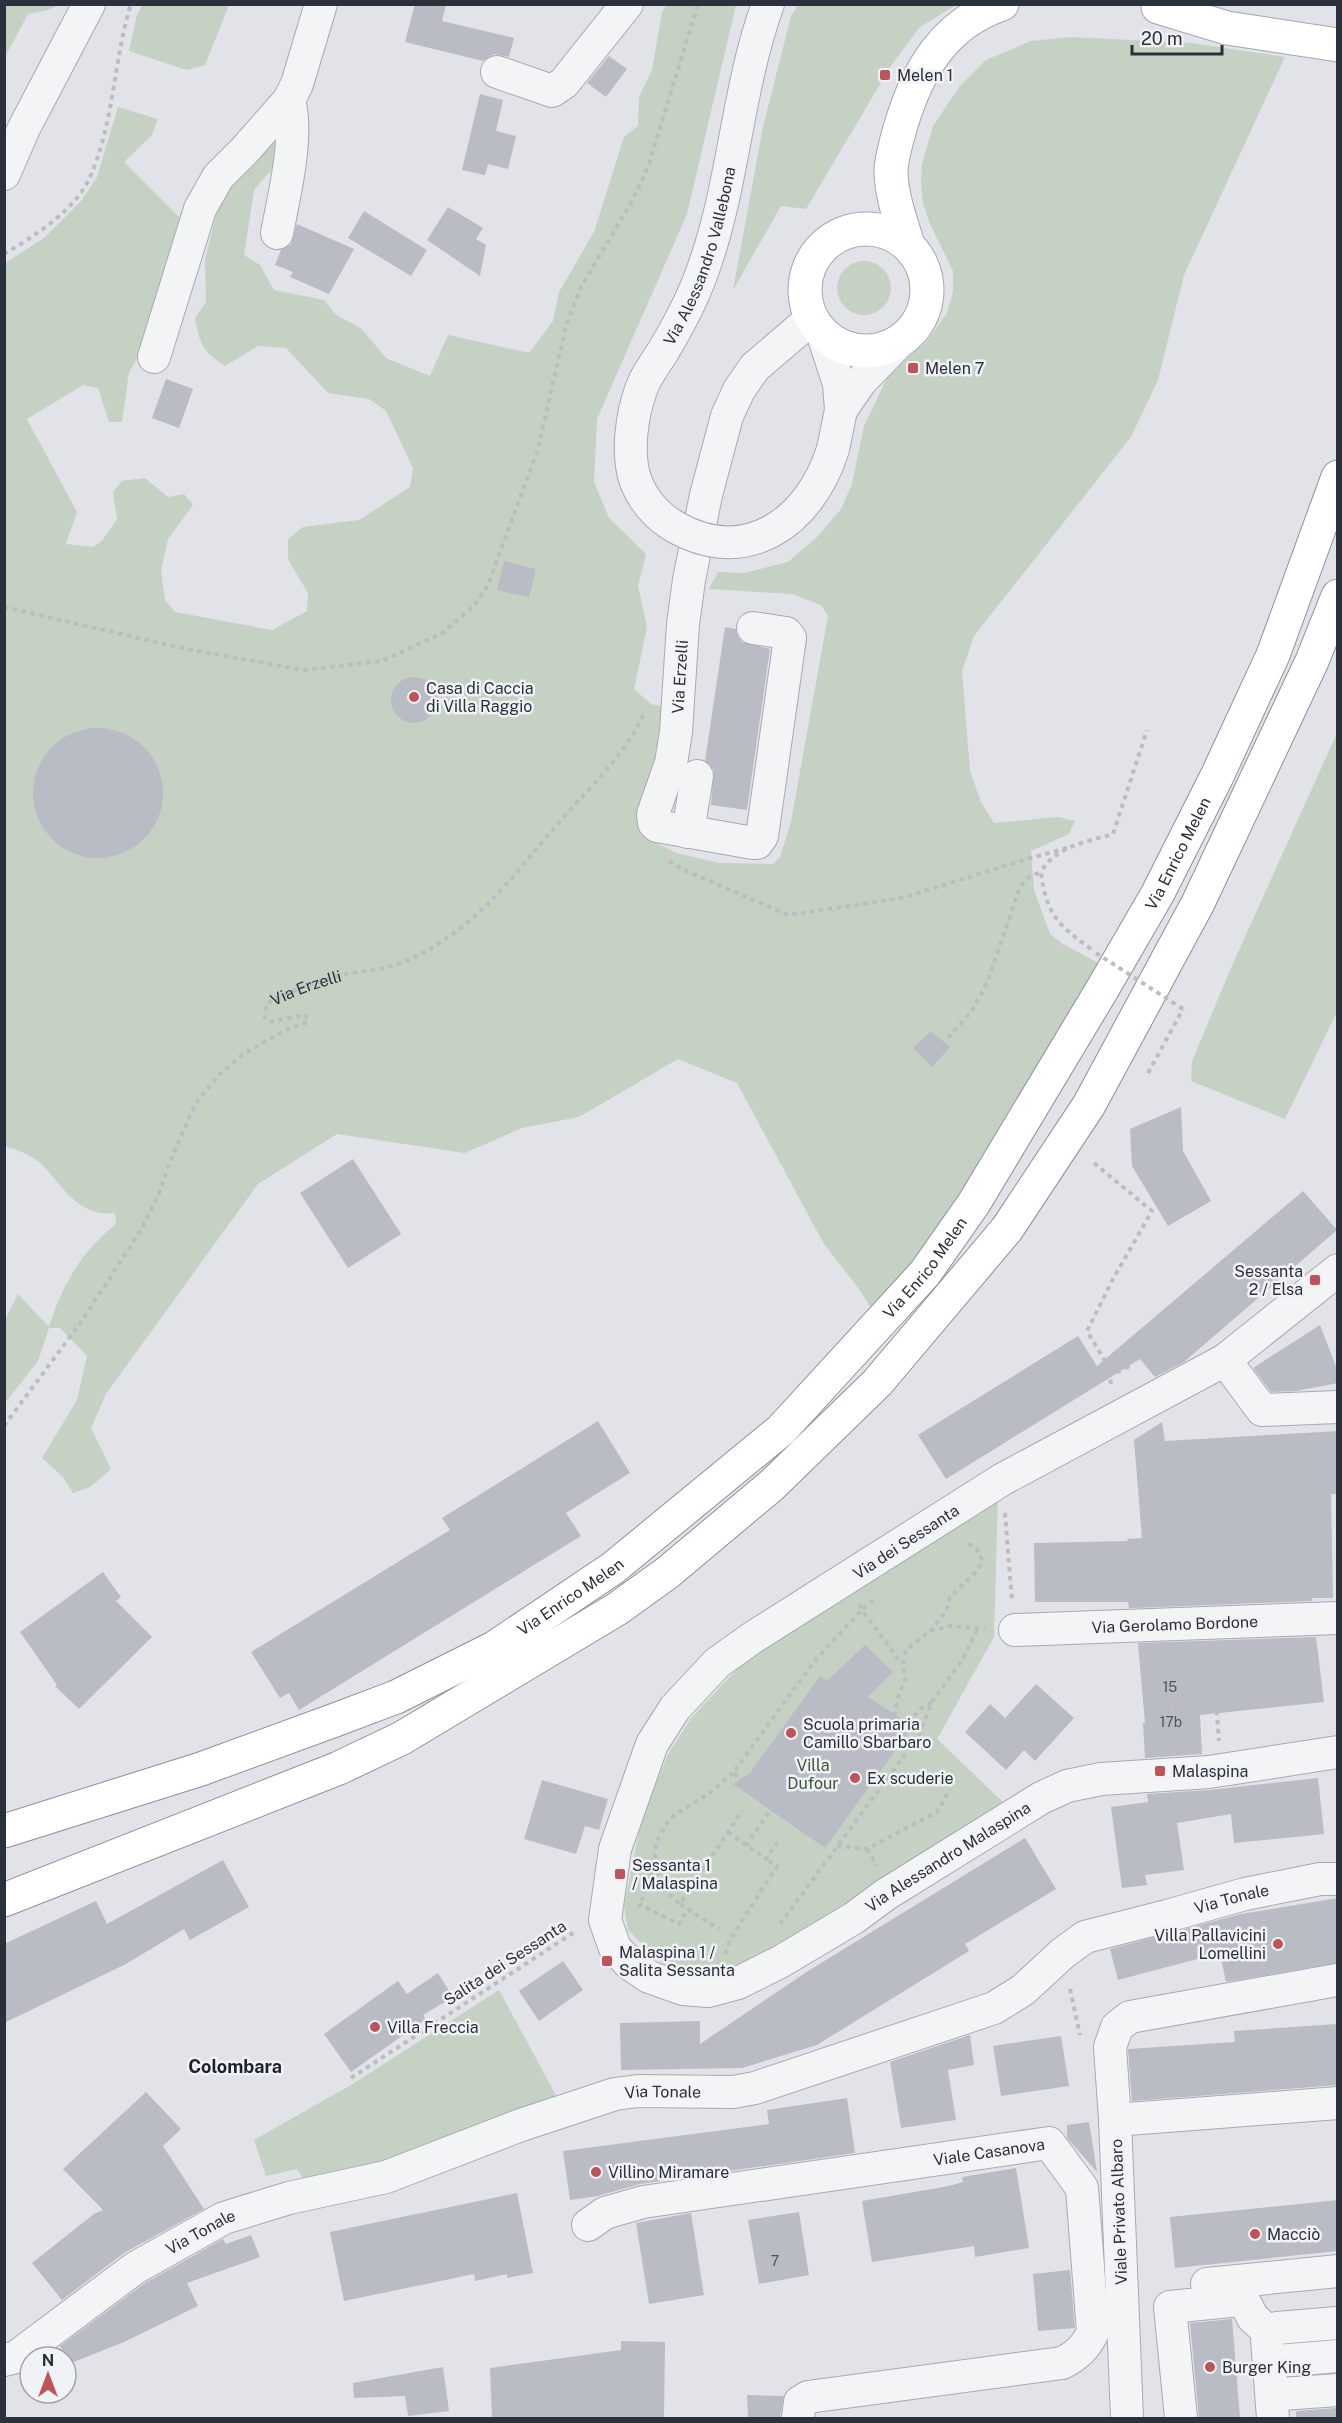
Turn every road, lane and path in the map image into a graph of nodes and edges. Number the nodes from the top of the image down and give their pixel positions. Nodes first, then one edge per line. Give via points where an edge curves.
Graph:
1 (89, 4) edge
2 (131, 4) edge
3 (321, 4) edge
4 (627, 4) edge
5 (698, 4) edge
6 (768, 4) edge
7 (1002, 4) edge
8 (1161, 5) edge
9 (1338, 45) edge
10 (497, 72) dead end
11 (289, 100) junction
12 (891, 169) junction
13 (4, 174) edge
14 (852, 230) junction
15 (277, 233) dead end
16 (908, 246) junction
17 (4, 254) edge
18 (817, 327) junction
19 (899, 342) junction
20 (154, 357) dead end
21 (841, 411) junction
22 (1338, 477) edge
23 (1338, 596) edge
24 (4, 607) edge
25 (753, 628) dead end
26 (648, 701) dead end
27 (1147, 730) dead end
28 (697, 776) dead end
29 (688, 832) junction
30 (1067, 848) junction
31 (662, 857) dead end
32 (1041, 872) junction
33 (948, 1038) dead end
34 (1148, 1073) dead end
35 (1094, 1163) dead end
36 (1338, 1270) edge
37 (1225, 1360) junction
38 (1152, 1400) junction
39 (1338, 1407) edge
40 (4, 1426) edge
41 (1003, 1479) junction
42 (1338, 1524) edge
43 (1338, 1531) edge
44 (963, 1540) dead end
45 (862, 1610) dead end
46 (1338, 1618) edge
47 (842, 1629) dead end
48 (977, 1629) junction
49 (1015, 1630) junction
50 (930, 1631) junction
51 (560, 1642) junction
52 (903, 1665) junction
53 (1171, 1694) dead end
54 (932, 1702) junction
55 (1216, 1702) dead end
56 (1172, 1704) junction
57 (1172, 1716) dead end
58 (908, 1723) dead end
59 (1338, 1752) edge
60 (733, 1773) junction
61 (950, 1789) dead end
62 (775, 1804) junction
63 (742, 1811) dead end
64 (4, 1831) edge
65 (728, 1832) junction
66 (4, 1838) edge
67 (780, 1838) dead end
68 (746, 1845) junction
69 (836, 1846) junction
70 (766, 1859) junction
71 (655, 1865) junction
72 (89, 1869) dead end
73 (1338, 1879) edge
74 (4, 1900) edge
75 (680, 1904) junction
76 (641, 1905) junction
77 (688, 1909) junction
78 (594, 1923) junction
79 (719, 1929) dead end
80 (776, 1929) dead end
81 (727, 1961) dead end
82 (1337, 1980) edge
83 (351, 2078) dead end
84 (1338, 2103) edge
85 (1115, 2120) junction
86 (588, 2225) dead end
87 (1338, 2271) edge
88 (1170, 2297) junction
89 (1338, 2323) edge
90 (1269, 2333) junction
91 (1338, 2356) edge
92 (4, 2360) edge
93 (1270, 2372) junction
94 (1338, 2390) edge
95 (1273, 2411) edge
96 (798, 2418) edge
97 (1127, 2418) edge
98 (1181, 2418) edge

1 - 13 street
2 - 17 path via 102,138 86,185 49,224
3 - 11 street
4 - 10 street via 564,82 552,91
5 - 24 path via 648,167 581,287 566,326 538,449 488,585 474,606 441,634 382,661 303,670 187,649
6 - 21 street, Via Alessandro Vallebona, bridge via 756,39 702,274 690,304 645,381 638,403 632,437 632,466 637,485 645,499 679,529 714,542 747,540 772,530 806,505 826,472
7 - 12 main road via 953,32 921,72 908,101
8 - 9 main road via 1227,28
11 - 15 street via 289,165
11 - 20 street via 218,177 200,209
12 - 14 main road
12 - 16 main road via 894,198
14 - 16 main road via 881,230
14 - 18 main road via 824,244 811,260 804,279 804,300
16 - 19 main road via 924,270 928,290 920,320
18 - 19 main road via 840,346 860,352
18 - 21 street, Via Alessandro Vallebona via 839,384
18 - 29 street, Via Erzelli via 755,367 727,416 710,480 684,613 671,763 653,819 657,826
19 - 21 street, Via Alessandro Vallebona via 861,381
22 - 64 main road, Via Enrico Melen via 1273,656 1158,893 974,1203 924,1273 781,1430 613,1568 494,1648 396,1697 201,1768
23 - 51 main road, Via Enrico Melen via 1312,661 1198,903 1089,1105 1007,1229 877,1383 772,1485 667,1573 617,1609
25 - 29 street, Via Erzelli via 786,633 790,638 762,836 753,843
26 - 40 path, Via Erzelli via 636,732 603,777 476,917 445,940 400,964 344,975 266,1004 265,1018 270,1022 305,1015 308,1022 242,1055 195,1104 141,1230 81,1322
27 - 30 path via 1113,834
28 - 29 street
30 - 31 path via 902,898 788,915
30 - 32 path
32 - 33 path via 1020,887 987,983 971,1012
32 - 34 path, bridge via 1052,914 1065,930 1183,1009
35 - 38 path via 1152,1211 1088,1331 1105,1361 1120,1353 1126,1362 1128,1367 1108,1376 1112,1385 1136,1377
36 - 37 street, Via dei Sessanta
37 - 38 street, Via dei Sessanta
37 - 39 street via 1262,1410
38 - 41 street, Via dei Sessanta
41 - 49 path
41 - 78 street, Via dei Sessanta via 752,1638 717,1663 675,1708 652,1744 615,1848
42 - 43 path
44 - 50 path via 977,1549 982,1560 978,1570 950,1596 946,1612
45 - 52 path
46 - 49 street, Via Gerolamo Bordone
47 - 60 path
48 - 49 path
48 - 50 path via 951,1626
48 - 54 path via 963,1659
50 - 52 path via 906,1650
51 - 66 main road via 204,1775
51 - 74 main road via 392,1743 339,1768
52 - 62 path via 905,1680 894,1722 816,1833
53 - 56 path
54 - 58 path
54 - 69 path via 918,1737
55 - 56 path
56 - 57 path
59 - 78 street, Via Alessandro Malaspina via 1209,1772 1101,1779 1067,1786 1041,1798 780,1962 738,1983 708,1991 683,1989 649,1977 630,1964
60 - 62 path
60 - 71 path via 670,1818 656,1842
61 - 69 path via 938,1812 867,1849
62 - 68 path
63 - 65 path
65 - 68 path
65 - 75 path
67 - 70 path
68 - 70 path
69 - 80 path
70 - 81 path via 777,1866 731,1938 724,1955
71 - 75 path via 662,1888
71 - 76 path via 645,1884
72 - 74 street
73 - 92 street, Via Tonale via 1245,1894 1085,1936 1023,1990 994,2008 755,2088 733,2092 615,2094 386,2177 289,2198 224,2218 135,2268 16,2356
75 - 77 path
76 - 77 path via 679,1924
76 - 78 path, Salita dei Sessanta via 627,1914
77 - 79 path
78 - 83 path, Salita dei Sessanta
82 - 85 street via 1130,2016 1117,2027 1110,2047
84 - 85 street, Viale Privato Albaro
85 - 97 street, Viale Privato Albaro
86 - 96 street, Viale Casanova via 605,2213 643,2202 1048,2143 1082,2188 1093,2332 1080,2352 1062,2363 808,2397 800,2402
87 - 88 street
88 - 90 street via 1240,2300
88 - 98 street
89 - 90 street via 1277,2328
90 - 93 street
91 - 93 street via 1278,2361
93 - 95 street
94 - 95 street via 1281,2394

